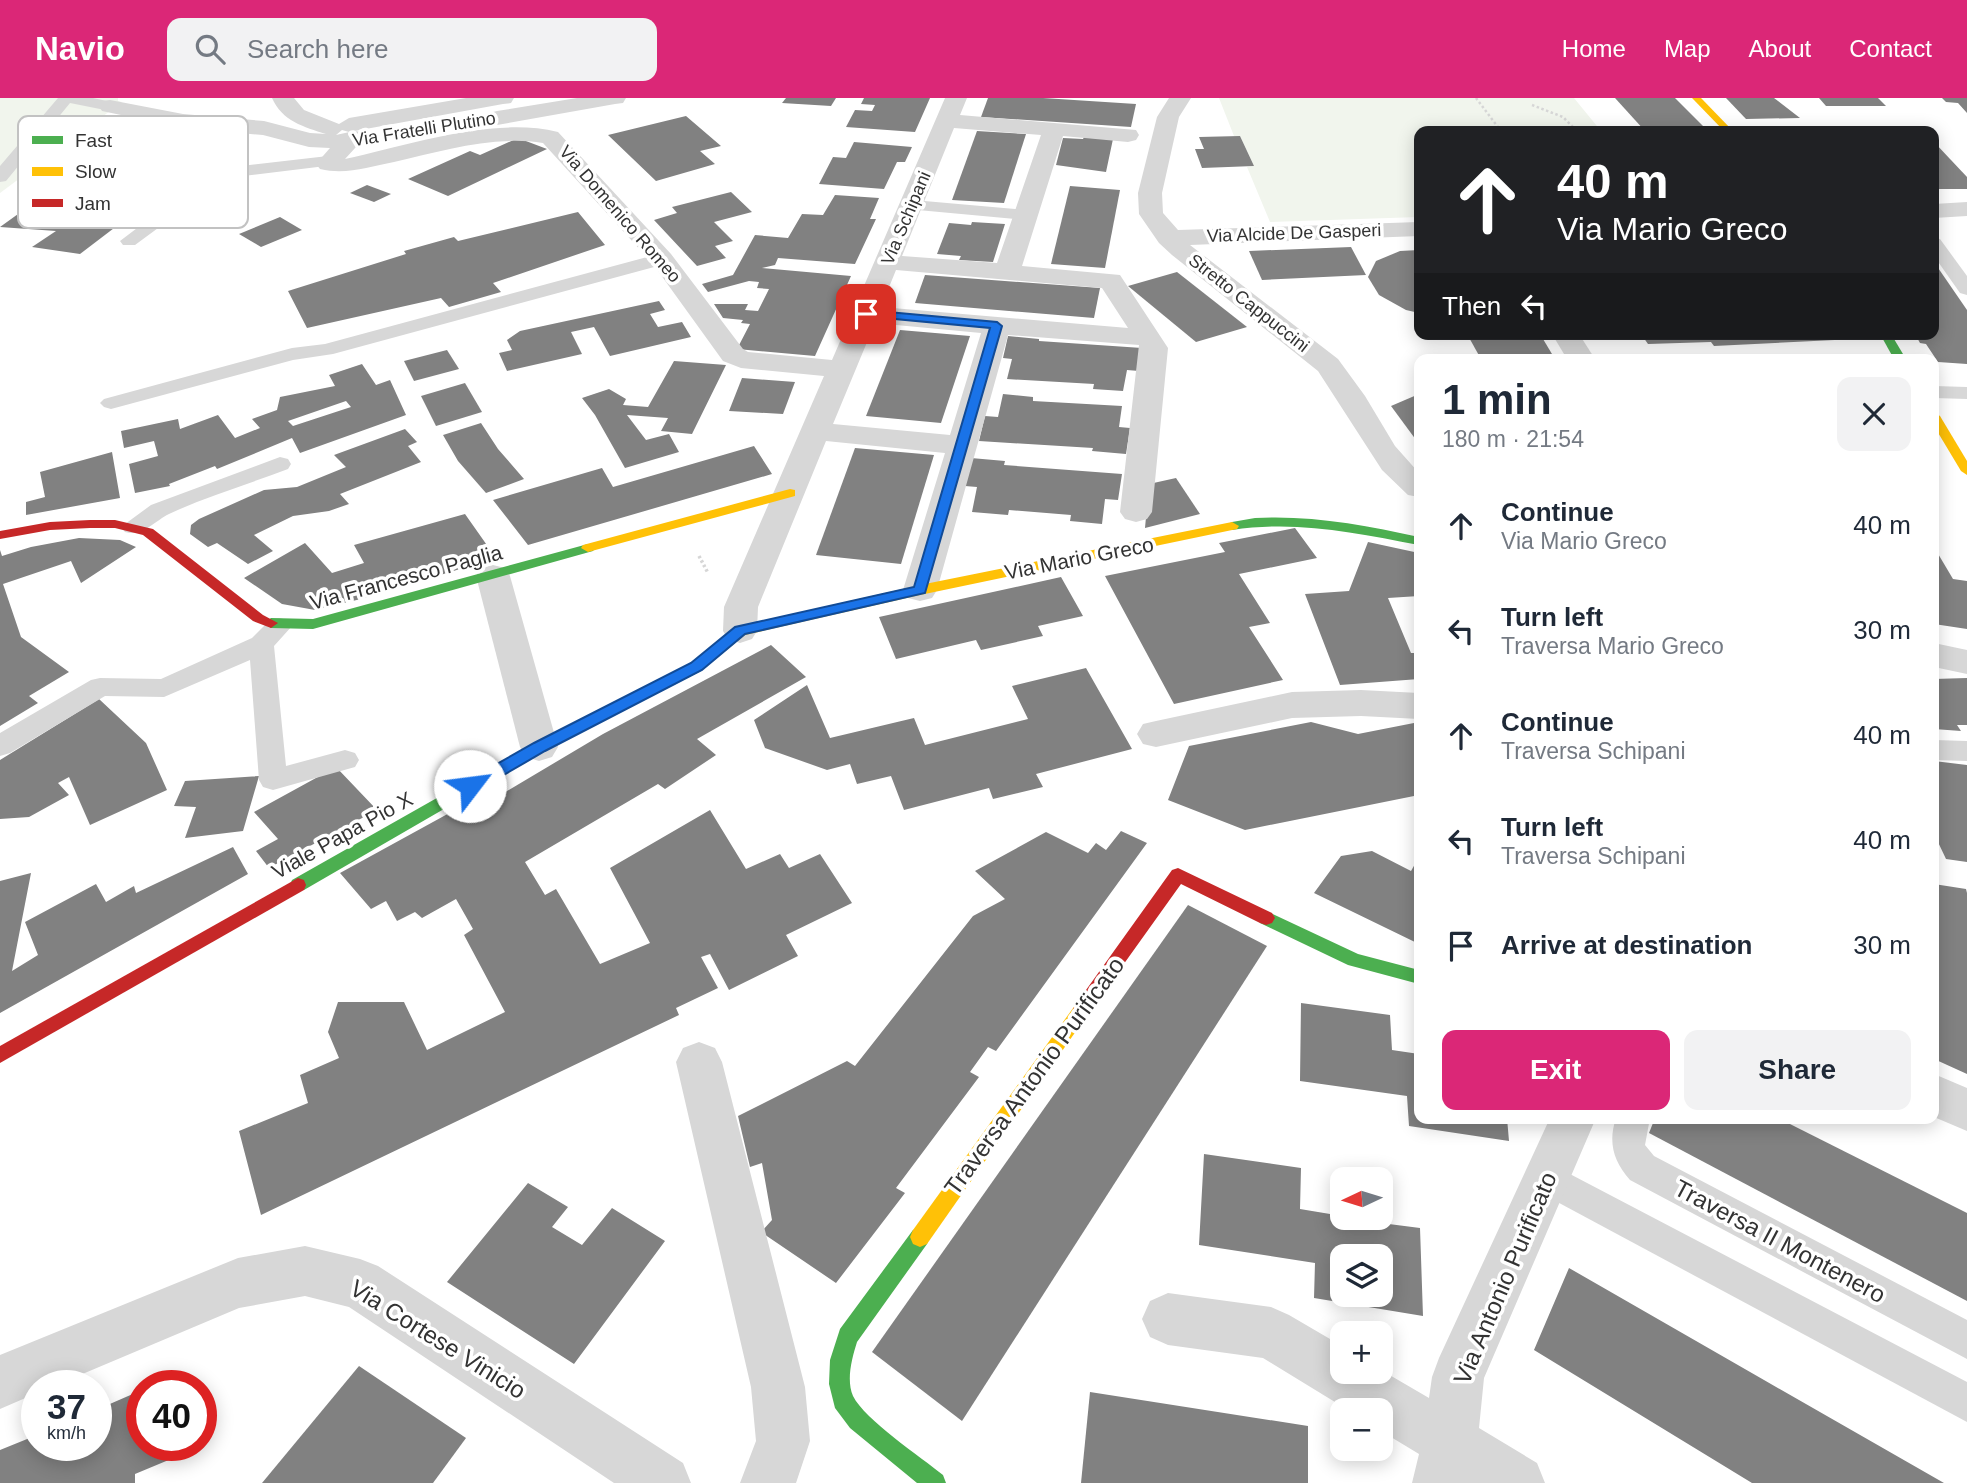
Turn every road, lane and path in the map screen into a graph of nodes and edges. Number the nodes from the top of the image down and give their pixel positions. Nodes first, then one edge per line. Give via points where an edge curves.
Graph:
1 (67, 98) edge
2 (283, 98) edge
3 (351, 98) edge
4 (503, 98) edge
5 (615, 98) edge
6 (1180, 98) edge
7 (1476, 98) edge
8 (1696, 98) edge
9 (1532, 105) dead end
10 (110, 106) joint
11 (952, 110) edge
12 (52, 116) edge
13 (159, 116) edge
14 (248, 126) edge
15 (1497, 126) edge
16 (1572, 126) edge
17 (1724, 126) edge
18 (1054, 129) junction
19 (350, 135) junction
20 (1128, 135) dead end
21 (18, 156) edge
22 (328, 161) junction
23 (248, 170) edge
24 (0, 177) edge
25 (912, 205) junction
26 (1967, 209) edge
27 (1939, 211) edge
28 (1026, 215) junction
29 (146, 228) edge
30 (1414, 229) edge
31 (1168, 238) junction
32 (129, 241) dead end
33 (1939, 250) edge
34 (662, 259) junction
35 (887, 262) junction
36 (1007, 272) junction
37 (1967, 289) edge
38 (866, 314) junction
39 (997, 326) junction
40 (1148, 338) junction
41 (842, 369) junction
42 (1939, 392) edge
43 (1967, 393) edge
44 (111, 403) dead end
45 (1939, 424) edge
46 (816, 431) junction
47 (960, 446) junction
48 (280, 464) dead end
49 (1967, 471) edge
50 (1414, 484) edge
51 (790, 494) junction
52 (1136, 512) dead end
53 (133, 527) junction
54 (0, 535) edge
55 (1414, 540) edge
56 (493, 576) junction
57 (920, 590) junction
58 (740, 631) junction
59 (270, 635) junction
60 (1939, 656) edge
61 (1967, 663) edge
62 (1939, 666) edge
63 (1414, 706) edge
64 (1156, 734) dead end
65 (0, 746) edge
66 (539, 747) junction
67 (1939, 750) edge
68 (1967, 751) edge
69 (345, 760) dead end
70 (1414, 976) edge
71 (0, 1055) edge
72 (699, 1062) dead end
73 (1939, 1097) edge
74 (1967, 1110) edge
75 (1570, 1124) edge
76 (1631, 1124) edge
77 (1547, 1178) junction
78 (1168, 1319) dead end
79 (1967, 1340) edge
80 (0, 1382) edge
81 (1967, 1403) edge
82 (1445, 1462) edge
83 (663, 1483) edge
84 (768, 1483) edge
85 (935, 1483) edge
86 (1517, 1483) edge

1 - 10 lane
1 - 12 lane
2 - 19 street via 297,115
3 - 19 street
4 - 19 street
5 - 19 street, Via Fratelli Plutino via 389,137
6 - 31 street, Stretto Cappuccini via 1168,117 1149,204
7 - 15 path
8 - 17 street
9 - 16 path via 1559,114
10 - 13 street, Via Fratelli Plutino
11 - 18 street
11 - 25 street, Via Schipani
14 - 19 street, Via Fratelli Plutino via 309,140
18 - 20 street
18 - 28 street
19 - 22 street
21 - 24 lane
22 - 23 lane
22 - 34 street, Via Domenico Romeo via 330,166 344,166 502,135 541,134 557,142
25 - 28 lane
25 - 35 street, Via Schipani
26 - 27 street
28 - 36 street
29 - 32 lane
30 - 31 street, Via Alcide De Gasperi
31 - 50 street, Stretto Cappuccini via 1328,365 1345,383 1380,447
33 - 37 lane
34 - 41 street, Via Domenico Romeo via 741,360
34 - 44 lane
35 - 36 street
35 - 38 street, Via Schipani
36 - 40 street via 1111,281
38 - 39 street
38 - 41 street, Via Schipani
39 - 40 street
39 - 47 street
40 - 52 street via 1154,348
41 - 46 street, Via Schipani
42 - 43 lane
45 - 49 street
46 - 47 street
46 - 51 street, Via Schipani
47 - 57 street
48 - 53 lane via 159,510
51 - 56 street, Via Francesco Paglia
51 - 58 street, Via Schipani via 741,607
53 - 54 street via 68,524
53 - 59 street via 159,538 258,618
55 - 57 street, Via Mario Greco via 1322,521 1258,522
56 - 59 street, Via Francesco Paglia
56 - 66 street
57 - 58 street, Via Mario Greco
58 - 66 street, Viale Papa Pio X via 696,667
59 - 65 lane via 164,688 100,687
59 - 69 lane via 273,779
60 - 61 street
61 - 62 street
63 - 64 street via 1293,705
66 - 71 street, Viale Papa Pio X
67 - 68 lane
70 - 85 street, Traversa Antonio Purificato via 1354,960 1178,875 848,1337 840,1360 844,1402 858,1420
72 - 84 street via 778,1387 783,1441
73 - 74 street
75 - 77 street, Via Antonio Purificato
76 - 79 lane, Traversa II Montenero via 1626,1146 1642,1168
77 - 81 lane
77 - 82 street, Via Antonio Purificato via 1458,1377
78 - 82 street via 1271,1333
80 - 83 street, Via Cortese Vinicio via 238,1283 305,1270 360,1284
82 - 86 street

